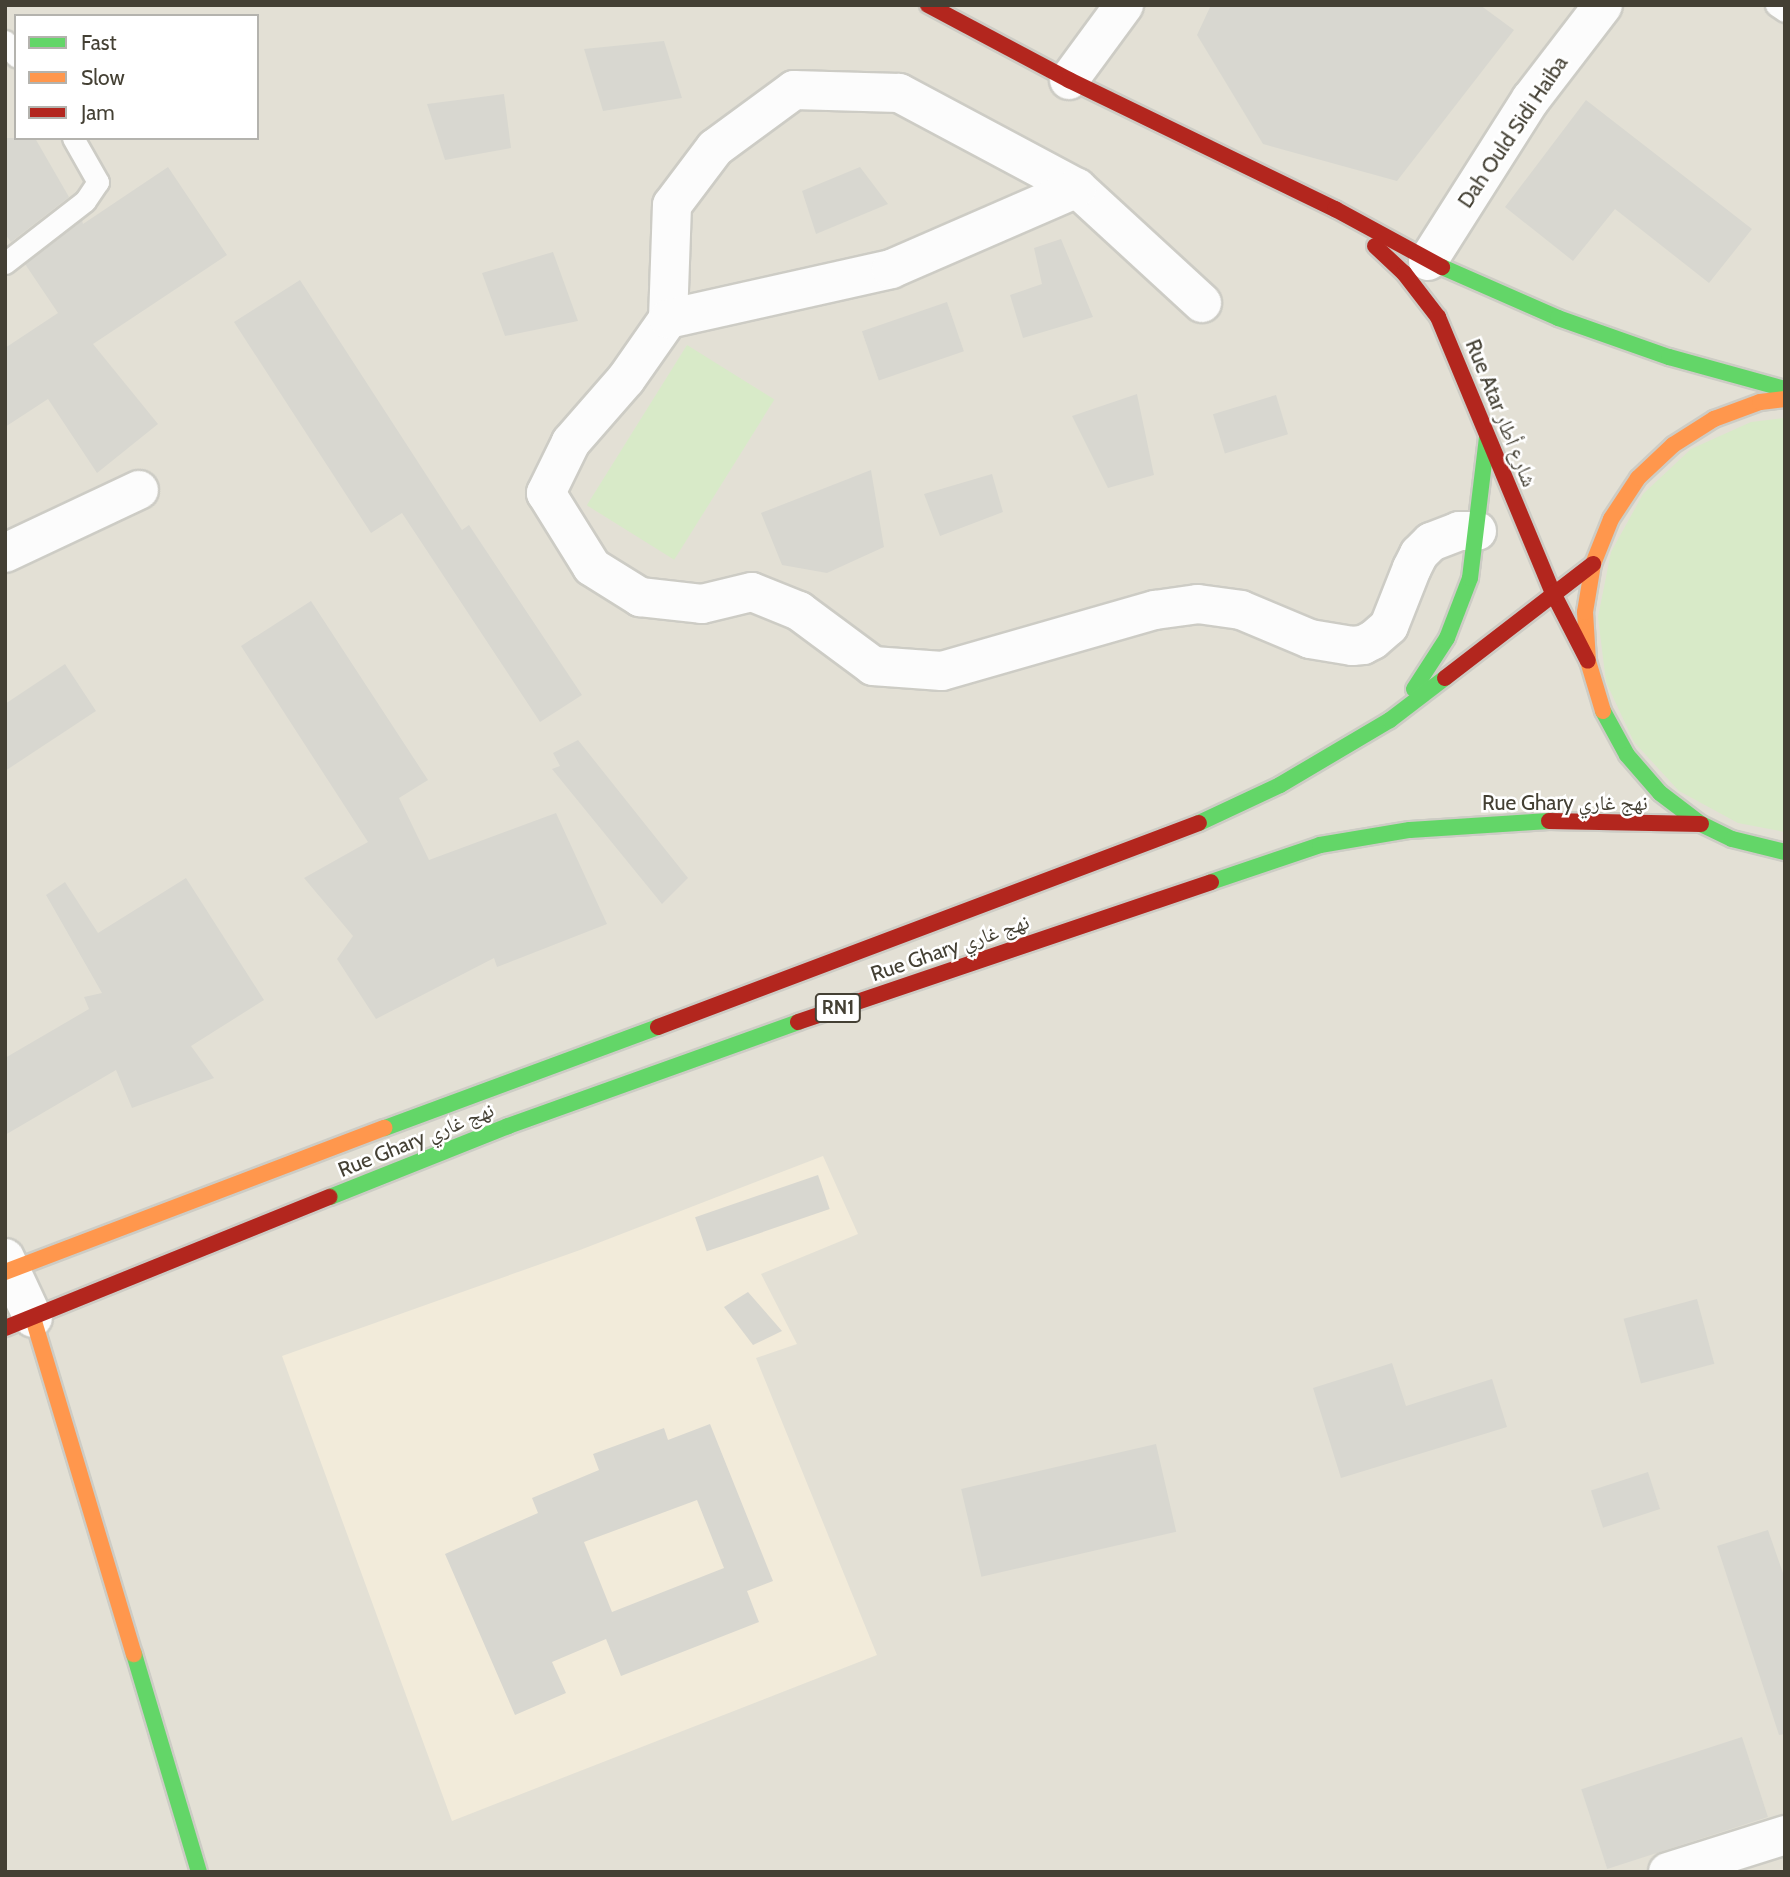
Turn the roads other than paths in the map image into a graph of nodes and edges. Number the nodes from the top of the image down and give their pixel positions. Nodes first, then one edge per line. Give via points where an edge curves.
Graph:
1 (928, 5) edge
2 (1124, 5) edge
3 (1603, 5) edge
4 (1776, 5) edge
5 (1785, 11) edge
6 (1069, 80) junction
7 (75, 140) edge
8 (1077, 188) junction
9 (1335, 209) junction
10 (1428, 261) junction
11 (5, 263) edge
12 (1202, 303) dead end
13 (668, 319) junction
14 (1785, 389) edge
15 (1785, 399) edge
16 (1487, 437) junction
17 (139, 490) dead end
18 (1477, 531) junction
19 (5, 553) edge
20 (1593, 564) junction
21 (1553, 593) junction
22 (1588, 661) junction
23 (1390, 720) junction
24 (1701, 824) junction
25 (1785, 852) edge
26 (502, 1106) junction
27 (8, 1266) edge
28 (19, 1323) edge
29 (1785, 1835) edge
30 (199, 1872) edge
31 (1668, 1872) edge

1 - 6 main road, Rue Atar شارع أطار
2 - 6 street
3 - 10 street, Dah Ould Sidi Haiba via 1531,99
4 - 5 lane
6 - 9 main road, Rue Atar شارع أطار
7 - 11 lane via 98,182 85,201
8 - 12 street
8 - 13 street via 891,269
8 - 13 street via 899,93 794,90 715,148 672,205
9 - 10 main road, Rue Atar شارع أطار
9 - 16 main road, Rue Atar شارع أطار via 1404,273 1438,317
10 - 14 main road, Rue Atar شارع أطار via 1632,344
13 - 18 street via 626,379 571,442 546,493 592,567 640,597 702,604 752,592 799,611 873,666 942,671 1155,610 1198,604 1241,610 1310,639 1363,645 1389,626 1419,554 1431,542 1459,531
15 - 20 main road via 1760,402 1714,419 1673,445 1638,478 1611,519
16 - 18 main road
16 - 21 main road, Rue Atar شارع أطار
17 - 19 street
18 - 23 main road via 1470,578 1447,638
20 - 21 main road, Rue Ghary نهج غاري / RN1
20 - 22 main road via 1586,612
21 - 22 main road, Rue Atar شارع أطار
21 - 23 main road, Rue Ghary نهج غاري / RN1
22 - 24 main road via 1602,710 1627,755 1660,793
23 - 26 main road, Rue Ghary نهج غاري / RN1 via 1280,785 1206,820 841,960
24 - 25 main road via 1732,839
24 - 26 main road, Rue Ghary نهج غاري / RN1 via 1522,820 1410,830 1320,845 849,1004
26 - 27 main road, Rue Ghary نهج غاري / RN1
26 - 28 main road, Rue Ghary نهج غاري / RN1
27 - 28 street
28 - 30 main road
29 - 31 street

